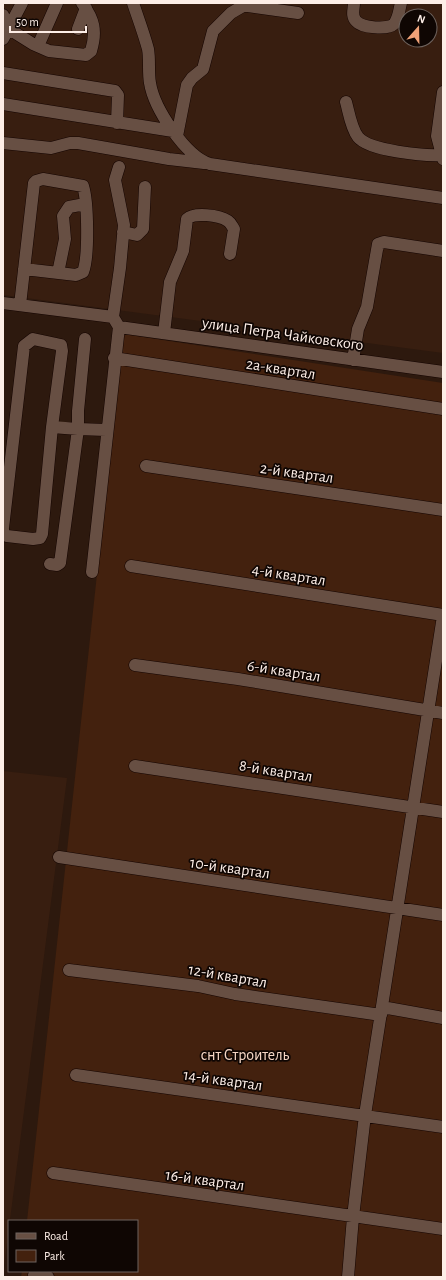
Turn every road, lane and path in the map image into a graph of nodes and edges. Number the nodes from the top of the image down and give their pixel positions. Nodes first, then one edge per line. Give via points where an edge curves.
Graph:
1 (22, 3) edge
2 (57, 3) edge
3 (133, 3) edge
4 (354, 3) edge
5 (401, 3) edge
6 (84, 6) edge
7 (298, 14) dead end
8 (3, 15) edge
9 (78, 29) dead end
10 (6, 34) edge
11 (38, 46) junction
12 (3, 73) edge
13 (443, 92) edge
14 (346, 102) dead end
15 (3, 104) edge
16 (117, 122) junction
17 (175, 134) junction
18 (3, 143) edge
19 (442, 157) edge
20 (206, 163) junction
21 (119, 167) dead end
22 (145, 188) dead end
23 (443, 198) edge
24 (85, 204) junction
25 (123, 232) junction
26 (443, 251) edge
27 (230, 254) dead end
28 (24, 269) junction
29 (58, 273) junction
30 (3, 303) edge
31 (20, 305) junction
32 (116, 322) junction
33 (164, 332) junction
34 (85, 339) dead end
35 (114, 358) junction
36 (354, 360) junction
37 (443, 372) edge
38 (443, 409) edge
39 (52, 427) junction
40 (78, 429) junction
41 (106, 430) junction
42 (146, 466) dead end
43 (443, 510) edge
44 (3, 529) edge
45 (50, 564) dead end
46 (131, 566) dead end
47 (92, 572) dead end
48 (443, 615) edge
49 (135, 665) dead end
50 (428, 710) junction
51 (443, 713) edge
52 (135, 766) dead end
53 (412, 807) junction
54 (443, 812) edge
55 (59, 857) dead end
56 (397, 908) junction
57 (443, 915) edge
58 (70, 970) dead end
59 (381, 1011) junction
60 (443, 1018) edge
61 (76, 1075) dead end
62 (365, 1115) junction
63 (443, 1127) edge
64 (54, 1173) dead end
65 (353, 1217) junction
66 (443, 1229) edge
67 (34, 1275) dead end
68 (48, 1277) edge
69 (348, 1277) edge

1 - 10 street
2 - 11 street
3 - 17 street via 148,50 150,83 158,107
4 - 5 street via 353,14 356,21 386,28 396,21
6 - 9 street
6 - 11 street via 91,14 95,27 89,54 49,51
7 - 17 street via 243,6 218,25 210,37 203,69 188,85
8 - 10 street
10 - 11 street
12 - 16 street via 115,91 118,95
13 - 19 street via 437,136
14 - 19 street via 355,131 366,143 415,155
15 - 16 street
16 - 17 street
17 - 20 street via 192,153
18 - 20 street via 51,148 78,143
20 - 23 street
21 - 25 street via 115,180
22 - 25 street via 143,229 137,235
24 - 28 street via 84,190 80,184 36,180
24 - 29 street via 69,207 63,216 65,239
24 - 29 street via 85,268 80,274
25 - 32 street
26 - 36 street via 384,242 378,244 367,307 358,329
27 - 33 street via 234,229 229,222 221,218 195,215 187,219 183,251 170,282
28 - 29 street
28 - 31 street
30 - 31 street, улица Петра Чайковского
31 - 32 street, улица Петра Чайковского
32 - 33 street, улица Петра Чайковского
32 - 35 street
33 - 36 street, улица Петра Чайковского
34 - 40 street
35 - 38 street, 2а-квартал
35 - 41 street
36 - 37 street, улица Петра Чайковского
39 - 40 street
39 - 44 street via 42,534 40,538 34,539 7,536
39 - 44 street via 62,348 59,343 33,339 24,344 23,350
40 - 41 street
40 - 45 street via 60,563
41 - 47 street
42 - 43 street, 2-й квартал
46 - 48 street, 4-й квартал
48 - 50 street
49 - 50 street, 6-й квартал
50 - 51 street, 6-й квартал
50 - 53 street
52 - 53 street, 8-й квартал
53 - 54 street, 8-й квартал
53 - 56 street
55 - 56 street, 10-й квартал
56 - 57 street, 10-й квартал
56 - 59 street
58 - 59 street, 12-й квартал via 198,986 235,994
59 - 60 street, 12-й квартал
59 - 62 street
61 - 62 street, 14-й квартал
62 - 63 street, 14-й квартал
62 - 65 street
64 - 65 street, 16-й квартал
65 - 66 street, 16-й квартал
65 - 69 street
67 - 68 street

